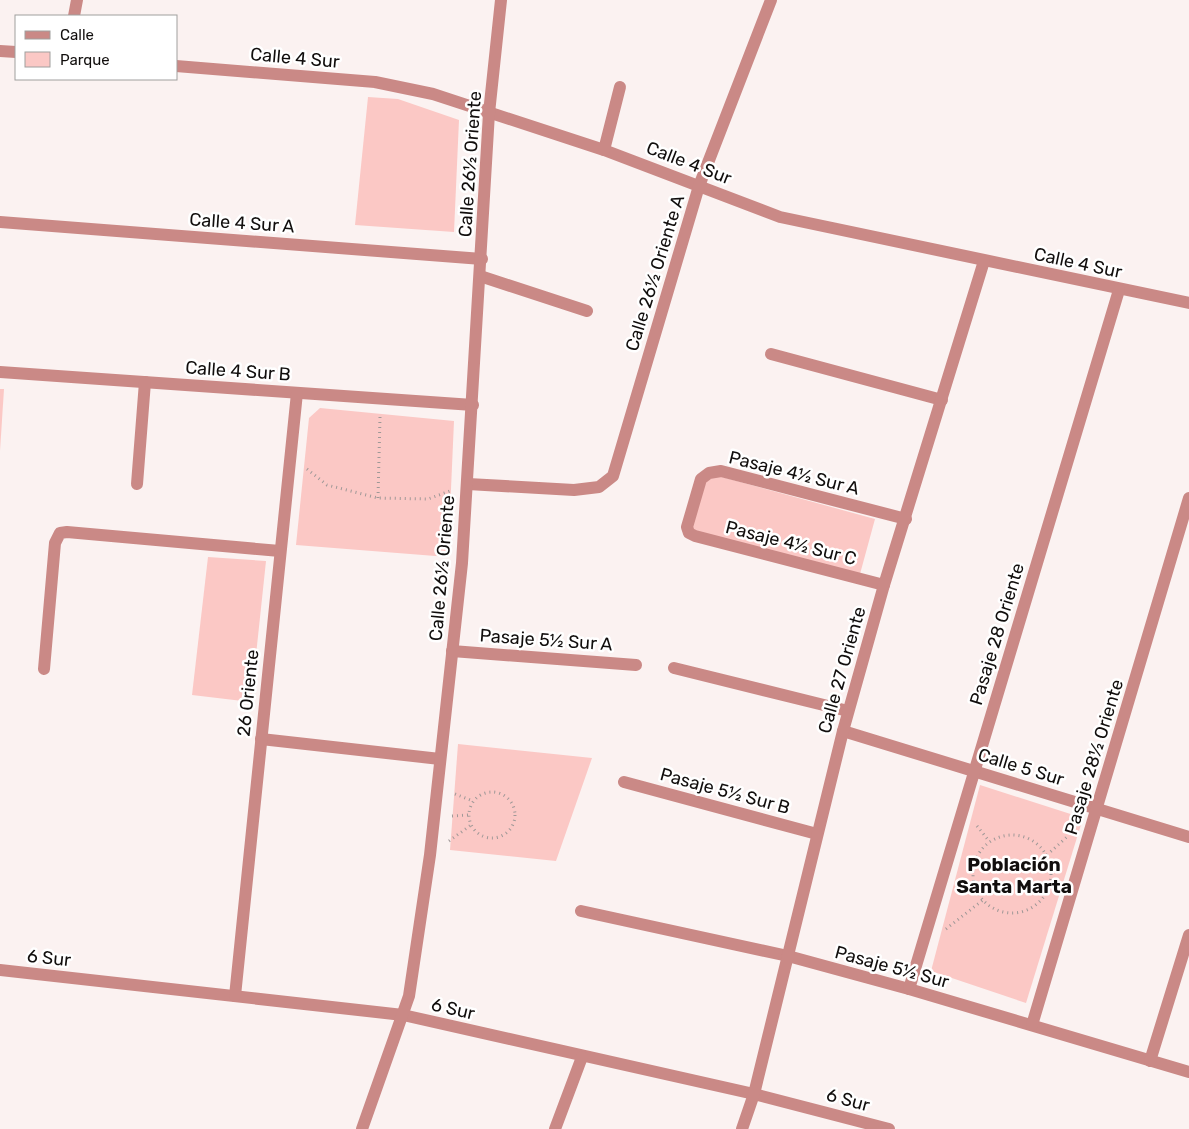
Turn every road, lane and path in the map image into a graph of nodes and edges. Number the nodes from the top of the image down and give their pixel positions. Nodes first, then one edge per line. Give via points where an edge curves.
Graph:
1 (77, 0) edge
2 (501, 0) edge
3 (771, 0) edge
4 (74, 15) edge
5 (0, 51) edge
6 (15, 52) edge
7 (178, 66) edge
8 (620, 86) dead end
9 (490, 113) junction
10 (604, 150) junction
11 (699, 186) junction
12 (0, 222) edge
13 (482, 259) junction
14 (984, 261) junction
15 (480, 276) junction
16 (1119, 290) junction
17 (1189, 303) edge
18 (586, 311) dead end
19 (771, 354) dead end
20 (0, 372) edge
21 (145, 382) junction
22 (297, 393) junction
23 (380, 399) junction
24 (942, 400) junction
25 (473, 405) junction
26 (290, 457) junction
27 (137, 484) dead end
28 (468, 484) junction
29 (378, 498) junction
30 (1189, 498) edge
31 (906, 518) junction
32 (689, 533) joint
33 (280, 551) junction
34 (884, 585) junction
35 (452, 650) junction
36 (636, 665) dead end
37 (674, 668) dead end
38 (44, 669) dead end
39 (848, 711) junction
40 (843, 731) junction
41 (261, 739) junction
42 (440, 759) junction
43 (975, 771) junction
44 (624, 782) dead end
45 (1096, 809) junction
46 (513, 824) joint
47 (817, 834) junction
48 (1189, 837) edge
49 (982, 900) junction
50 (580, 910) dead end
51 (1189, 935) edge
52 (921, 950) junction
53 (788, 956) junction
54 (0, 970) edge
55 (909, 988) junction
56 (235, 996) junction
57 (403, 1015) junction
58 (1032, 1025) junction
59 (582, 1056) junction
60 (1150, 1061) junction
61 (1189, 1072) edge
62 (754, 1094) junction
63 (362, 1129) edge
64 (555, 1129) edge
65 (742, 1129) edge
66 (889, 1129) edge

1 - 4 street
2 - 9 street, Calle 26½ Oriente
3 - 11 street, Calle 26½ Oriente A
5 - 6 street
7 - 9 street, Calle 4 Sur via 398,86
8 - 10 street
9 - 10 street, Calle 4 Sur
9 - 13 street, Calle 26½ Oriente
10 - 11 street, Calle 4 Sur
11 - 14 street, Calle 4 Sur via 780,217
11 - 28 street, Calle 26½ Oriente A via 613,476 599,487 574,490
12 - 13 street, Calle 4 Sur A
13 - 15 street, Calle 26½ Oriente
14 - 16 street, Calle 4 Sur
14 - 24 street, Calle 27 Oriente
15 - 18 street
15 - 25 street, Calle 26½ Oriente
16 - 17 street, Calle 4 Sur
16 - 43 street, Pasaje 28 Oriente
19 - 24 street
20 - 21 street, Calle 4 Sur B
21 - 22 street, Calle 4 Sur B
21 - 27 street
22 - 23 street, Calle 4 Sur B
22 - 26 street, 26 Oriente
23 - 25 street, Calle 4 Sur B
23 - 29 path
24 - 31 street, Calle 27 Oriente
25 - 28 street, Calle 26½ Oriente
26 - 29 path via 327,485
26 - 33 street, 26 Oriente
28 - 29 path via 428,499
28 - 35 street, Calle 26½ Oriente
30 - 45 street, Pasaje 28½ Oriente
31 - 32 street, Pasaje 4½ Sur A via 721,471 709,472 701,479 687,527
31 - 34 street, Calle 27 Oriente
32 - 34 street, Pasaje 4½ Sur C
33 - 38 street via 60,533 55,543
33 - 41 street, 26 Oriente
34 - 39 street, Calle 27 Oriente
35 - 36 street, Pasaje 5½ Sur A
35 - 42 street, Calle 26½ Oriente
37 - 39 street
39 - 40 street, Calle 27 Oriente
40 - 43 street, Calle 5 Sur
40 - 47 street, Calle 27 Oriente
41 - 42 street
41 - 56 street, 26 Oriente
42 - 57 street, Calle 26½ Oriente via 414,974
43 - 45 street, Calle 5 Sur
43 - 52 street, Pasaje 28 Oriente
44 - 47 street, Pasaje 5½ Sur B
45 - 48 street, Calle 5 Sur
45 - 58 street, Pasaje 28½ Oriente
46 - 46 path via 502,835 487,837 479,834 468,815 470,807 479,795 500,793 512,802
47 - 53 street, Calle 27 Oriente
49 - 49 path via 972,876 980,851 990,841 1015,834 1039,844 1052,867 1052,880 1040,902 1017,913 992,908
49 - 52 path
50 - 53 street, Pasaje 5½ Sur
51 - 60 street
52 - 55 street, Pasaje 28 Oriente
53 - 55 street, Pasaje 5½ Sur
53 - 62 street, Calle 27 Oriente
54 - 56 street, 6 Sur
55 - 58 street, Pasaje 5½ Sur
56 - 57 street, 6 Sur
57 - 59 street, 6 Sur
57 - 63 street, Calle 26½ Oriente
58 - 60 street, Pasaje 5½ Sur
59 - 62 street, 6 Sur
59 - 64 street
60 - 61 street, Pasaje 5½ Sur
62 - 65 street, Calle 27 Oriente
62 - 66 street, 6 Sur

